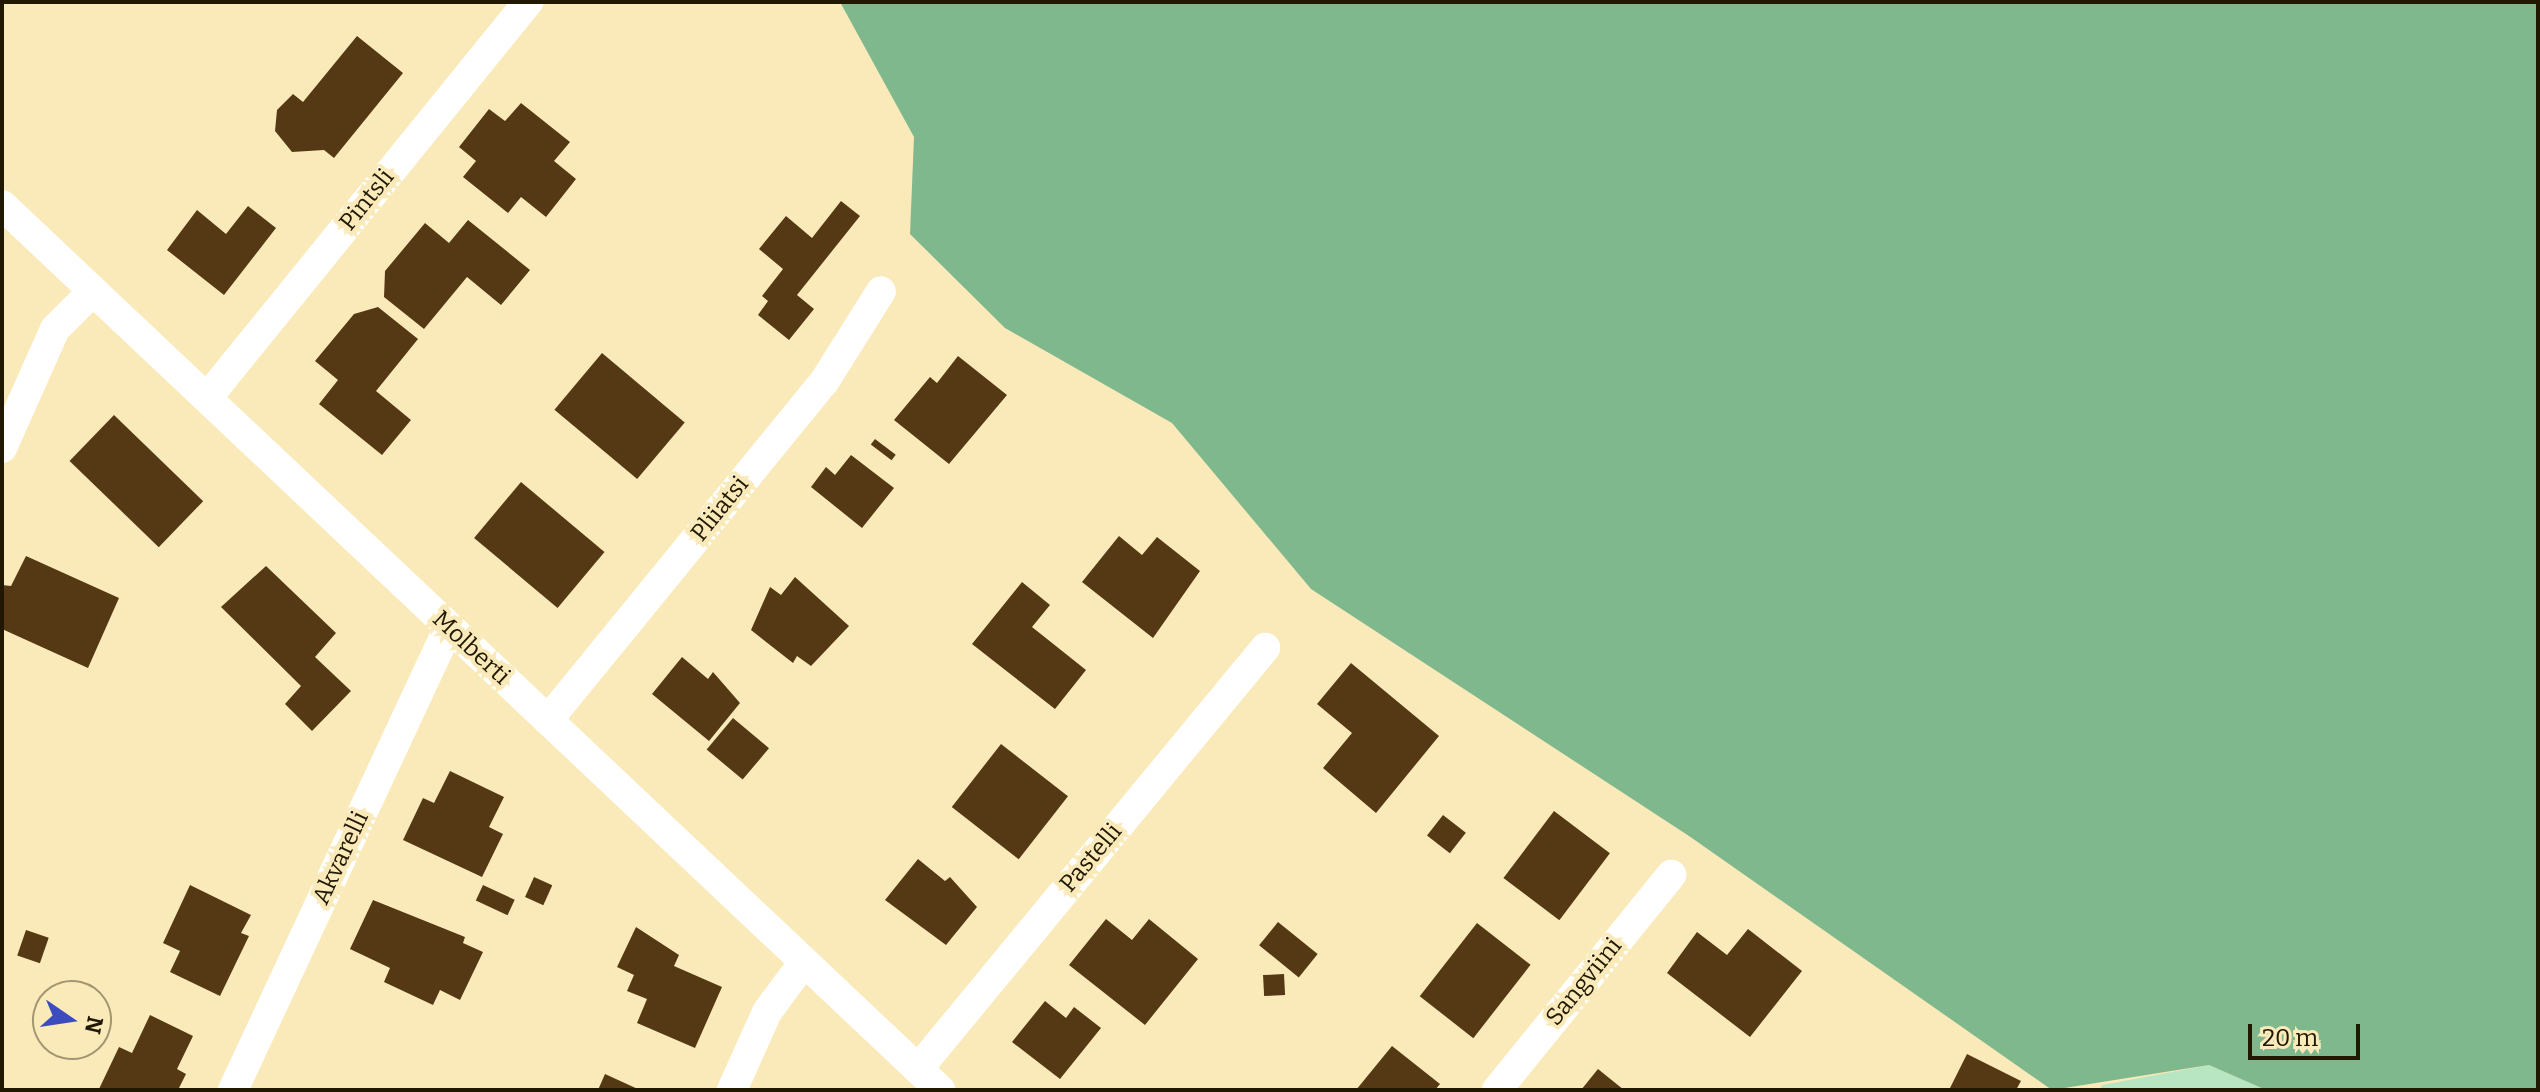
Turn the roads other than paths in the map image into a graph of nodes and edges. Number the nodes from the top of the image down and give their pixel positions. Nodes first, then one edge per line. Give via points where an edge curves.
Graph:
1 (528, 2) edge
2 (2, 205) edge
3 (93, 291) junction
4 (881, 291) dead end
5 (207, 398) junction
6 (2, 448) edge
7 (449, 627) junction
8 (1265, 648) dead end
9 (548, 720) junction
10 (1671, 875) dead end
11 (804, 962) junction
12 (918, 1069) junction
13 (233, 1090) edge
14 (732, 1090) edge
15 (940, 1090) edge
16 (1497, 1090) edge

1 - 5 street, Pintsli
2 - 3 street, Molberti
3 - 5 street, Molberti
3 - 6 street via 55,329
4 - 9 street, Pliiatsi via 824,382
5 - 7 street, Molberti
7 - 9 street, Molberti
7 - 13 street, Akvarelli
8 - 12 street, Pastelli
9 - 11 street, Molberti
10 - 16 street, Sangviini
11 - 12 street, Molberti
11 - 14 street via 767,1012
12 - 15 street, Molberti

